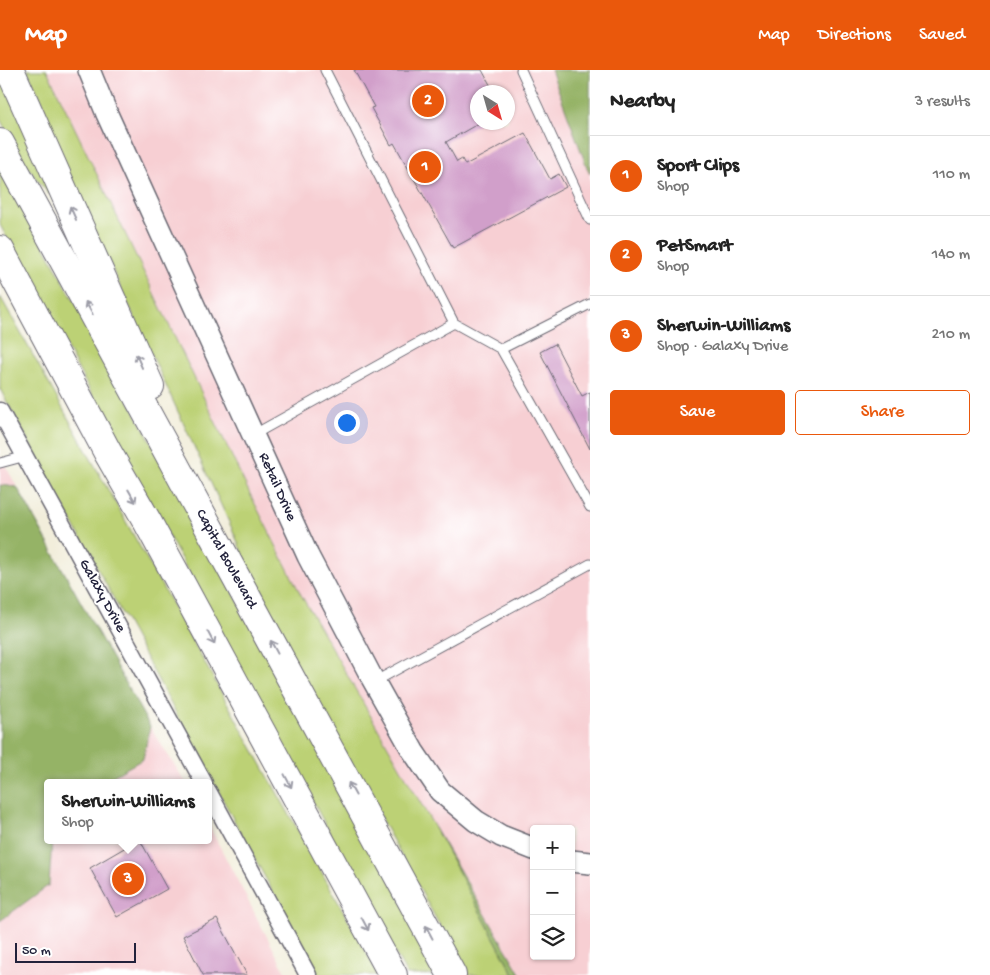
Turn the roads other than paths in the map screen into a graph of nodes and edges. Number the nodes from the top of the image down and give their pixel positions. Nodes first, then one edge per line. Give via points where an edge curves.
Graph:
1 (10, 70) edge
2 (89, 70) edge
3 (325, 70) edge
4 (521, 70) edge
5 (0, 143) edge
6 (590, 220) edge
7 (0, 250) edge
8 (0, 273) edge
9 (590, 304) edge
10 (454, 323) junction
11 (501, 349) junction
12 (0, 411) edge
13 (253, 435) junction
14 (108, 454) junction
15 (26, 456) junction
16 (0, 463) edge
17 (590, 507) edge
18 (590, 564) edge
19 (230, 566) junction
20 (374, 682) junction
21 (202, 779) edge
22 (212, 798) edge
23 (530, 847) edge
24 (575, 861) edge
25 (590, 863) edge
26 (308, 975) edge
27 (393, 975) edge
28 (452, 975) edge

19 -> 1 highway
2 - 13 street, Retail Drive
3 - 10 lane
4 - 6 lane
19 -> 5 highway, Capital Boulevard
7 - 14 highway
8 - 14 highway
9 - 11 lane
10 - 11 lane
10 - 13 lane
11 - 17 lane
12 - 15 street, Galaxy Drive
13 - 20 street, Retail Drive via 308,556
14 -> 27 highway
15 - 16 lane
15 - 21 street, Galaxy Drive
18 - 20 lane
28 -> 19 highway, Capital Boulevard
20 - 23 street, Retail Drive via 413,751 440,790 484,826
22 - 26 street
24 - 25 street

